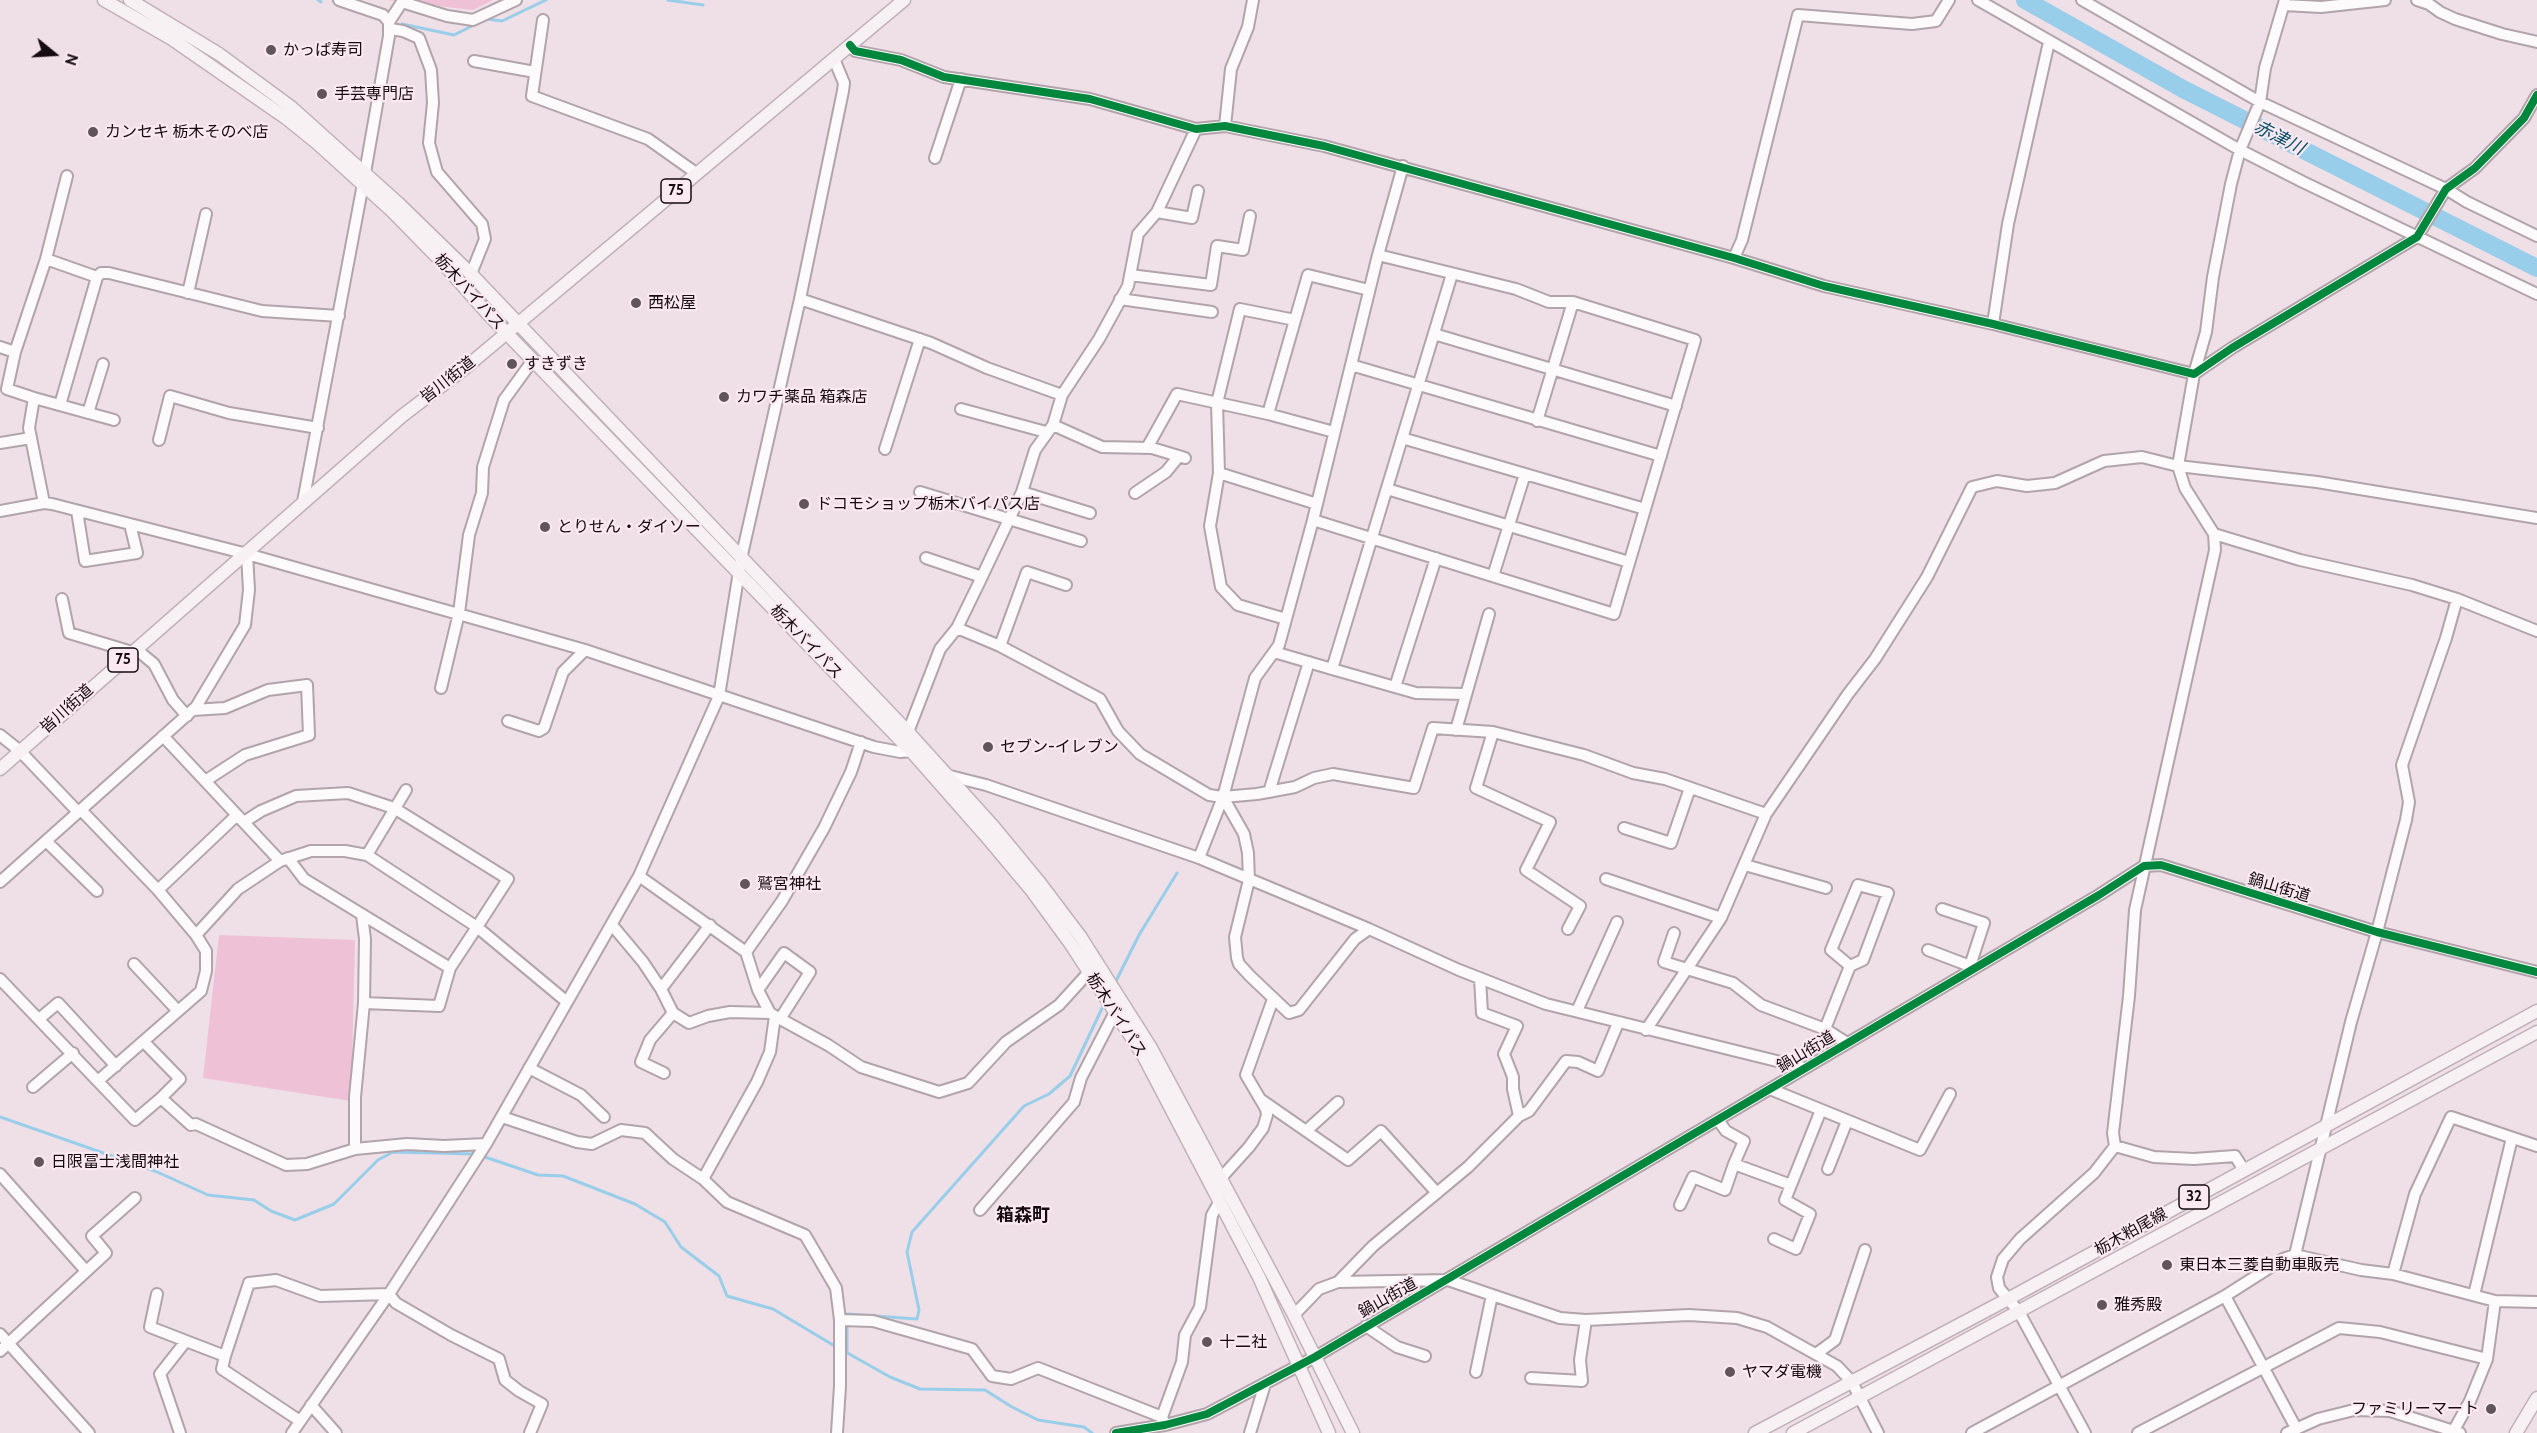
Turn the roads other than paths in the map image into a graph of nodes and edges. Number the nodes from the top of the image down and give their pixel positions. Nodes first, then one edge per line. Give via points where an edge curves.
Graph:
1 (104, 0) edge
2 (129, 0) edge
3 (339, 0) edge
4 (516, 0) edge
5 (904, 0) edge
6 (1253, 0) edge
7 (1949, 0) edge
8 (1978, 0) edge
9 (2082, 0) edge
10 (2385, 0) edge
11 (2418, 0) edge
12 (2285, 3) edge
13 (543, 20) dead end
14 (390, 26) junction
15 (2049, 42) junction
16 (2537, 42) edge
17 (850, 45) junction
18 (834, 58) junction
19 (474, 61) dead end
20 (535, 72) junction
21 (961, 80) junction
22 (2537, 95) edge
23 (2260, 102) junction
24 (1225, 126) junction
25 (1196, 129) junction
26 (2240, 150) junction
27 (935, 158) dead end
28 (1403, 166) junction
29 (696, 173) junction
30 (67, 176) dead end
31 (364, 178) junction
32 (1198, 191) dead end
33 (2443, 194) junction
34 (1157, 212) junction
35 (206, 214) dead end
36 (1250, 216) dead end
37 (2419, 235) junction
38 (2537, 236) edge
39 (1378, 255) junction
40 (1734, 258) junction
41 (46, 259) junction
42 (471, 274) junction
43 (1130, 274) junction
44 (1452, 274) junction
45 (97, 277) junction
46 (1369, 290) junction
47 (189, 293) junction
48 (2537, 294) edge
49 (800, 298) junction
50 (1120, 299) junction
51 (1573, 302) junction
52 (1212, 312) dead end
53 (339, 316) junction
54 (1295, 320) junction
55 (518, 323) junction
56 (1994, 324) junction
57 (506, 333) junction
58 (1434, 334) junction
59 (920, 339) junction
60 (0, 347) edge
61 (15, 352) junction
62 (533, 360) junction
63 (103, 364) dead end
64 (1351, 365) junction
65 (1553, 369) junction
66 (2194, 374) junction
67 (1418, 386) junction
68 (1062, 395) junction
69 (34, 398) junction
70 (1217, 403) junction
71 (60, 405) junction
72 (1676, 406) junction
73 (961, 409) dead end
74 (88, 413) junction
75 (1268, 414) junction
76 (114, 420) dead end
77 (1537, 421) junction
78 (318, 428) junction
79 (1050, 429) junction
80 (1334, 432) junction
81 (31, 438) junction
82 (1402, 438) junction
83 (159, 440) dead end
84 (0, 443) edge
85 (885, 448) dead end
86 (1147, 448) junction
87 (1661, 456) junction
88 (2178, 466) junction
89 (1219, 473) junction
90 (1525, 474) junction
91 (1387, 489) junction
92 (920, 492) dead end
93 (1022, 492) junction
94 (1135, 493) dead end
95 (303, 502) junction
96 (44, 503) junction
97 (1317, 504) junction
98 (1645, 509) junction
99 (77, 510) junction
100 (0, 511) edge
101 (1090, 513) dead end
102 (2537, 518) edge
103 (1008, 519) junction
104 (1313, 520) junction
105 (130, 524) junction
106 (1509, 526) junction
107 (2214, 534) junction
108 (1372, 538) junction
109 (1081, 541) dead end
110 (247, 554) junction
111 (926, 558) dead end
112 (1436, 558) junction
113 (741, 559) junction
114 (1629, 562) junction
115 (738, 573) junction
116 (1493, 576) junction
117 (982, 578) junction
118 (1066, 585) dead end
119 (62, 599) dead end
120 (2457, 599) junction
121 (459, 613) junction
122 (1489, 614) dead end
123 (1286, 619) junction
124 (957, 628) junction
125 (2537, 631) edge
126 (1000, 646) junction
127 (134, 650) junction
128 (585, 650) junction
129 (1274, 652) junction
130 (1309, 662) junction
131 (1332, 669) junction
132 (1395, 687) junction
133 (441, 688) dead end
134 (1466, 694) junction
135 (719, 696) junction
136 (190, 713) junction
137 (508, 721) dead end
138 (1456, 730) junction
139 (908, 732) junction
140 (1493, 732) junction
141 (0, 735) edge
142 (163, 736) junction
143 (861, 742) junction
144 (20, 751) junction
145 (926, 751) junction
146 (912, 752) junction
147 (0, 769) edge
148 (928, 770) junction
149 (950, 777) junction
150 (205, 781) junction
151 (1690, 788) junction
152 (406, 789) dead end
153 (1269, 792) junction
154 (1223, 797) junction
155 (394, 808) junction
156 (79, 811) junction
157 (1766, 814) junction
158 (240, 819) junction
159 (1624, 828) dead end
160 (46, 840) junction
161 (366, 855) junction
162 (1199, 858) junction
163 (284, 860) junction
164 (1745, 865) junction
165 (2144, 866) junction
166 (639, 876) junction
167 (1606, 879) dead end
168 (1249, 880) junction
169 (0, 882) edge
170 (1826, 888) dead end
171 (158, 890) junction
172 (97, 891) dead end
173 (1942, 909) dead end
174 (362, 915) junction
175 (1721, 918) junction
176 (1617, 922) dead end
177 (612, 924) junction
178 (710, 925) junction
179 (477, 927) junction
180 (1568, 928) dead end
181 (1369, 929) junction
182 (2377, 932) junction
183 (1674, 933) dead end
184 (196, 935) junction
185 (1928, 950) dead end
186 (746, 952) junction
187 (134, 964) dead end
188 (1851, 966) junction
189 (450, 968) junction
190 (1689, 968) junction
191 (1969, 969) junction
192 (1089, 972) junction
193 (2537, 972) edge
194 (1480, 978) junction
195 (0, 979) edge
196 (661, 989) junction
197 (758, 990) junction
198 (1273, 999) junction
199 (567, 1002) junction
200 (364, 1003) junction
201 (178, 1011) junction
202 (1577, 1011) junction
203 (2537, 1011) edge
204 (1115, 1012) junction
205 (673, 1013) junction
206 (775, 1016) junction
207 (39, 1019) junction
208 (1618, 1023) junction
209 (1825, 1029) junction
210 (1646, 1030) junction
211 (2537, 1032) edge
212 (144, 1042) junction
213 (1847, 1043) junction
214 (73, 1053) junction
215 (116, 1066) junction
216 (530, 1068) junction
217 (1806, 1068) junction
218 (664, 1073) dead end
219 (99, 1080) junction
220 (33, 1087) dead end
221 (1770, 1089) junction
222 (1950, 1094) dead end
223 (161, 1098) junction
224 (1260, 1099) junction
225 (1338, 1102) dead end
226 (1821, 1110) junction
227 (1519, 1116) junction
228 (502, 1117) junction
229 (604, 1117) dead end
230 (1718, 1120) junction
231 (1847, 1120) junction
232 (2327, 1127) junction
233 (1306, 1131) junction
234 (2512, 1138) junction
235 (486, 1144) junction
236 (2115, 1146) junction
237 (2537, 1146) edge
238 (2320, 1148) junction
239 (355, 1149) junction
240 (1734, 1164) junction
241 (1828, 1169) dead end
242 (2244, 1170) junction
243 (0, 1174) edge
244 (1221, 1178) junction
245 (703, 1179) junction
246 (1791, 1185) junction
247 (1437, 1193) junction
248 (135, 1198) dead end
249 (1220, 1201) junction
250 (1680, 1205) dead end
251 (980, 1210) dead end
252 (1774, 1239) dead end
253 (1865, 1250) dead end
254 (2295, 1255) junction
255 (86, 1271) junction
256 (2393, 1274) junction
257 (1448, 1280) junction
258 (1338, 1282) junction
259 (157, 1294) dead end
260 (389, 1294) junction
261 (1492, 1295) junction
262 (2474, 1295) junction
263 (2225, 1296) junction
264 (2008, 1299) junction
265 (2495, 1301) junction
266 (2537, 1302) edge
267 (2019, 1312) junction
268 (1294, 1315) junction
269 (840, 1320) junction
270 (1586, 1320) junction
271 (1366, 1326) junction
272 (0, 1334) edge
273 (186, 1341) junction
274 (4, 1347) edge
275 (1816, 1354) junction
276 (225, 1356) junction
277 (1425, 1356) dead end
278 (1315, 1357) junction
279 (2487, 1359) junction
280 (1299, 1366) junction
281 (2263, 1367) junction
282 (1476, 1372) dead end
283 (1531, 1378) dead end
284 (1852, 1382) junction
285 (1265, 1384) junction
286 (2060, 1386) junction
287 (1860, 1397) junction
288 (2537, 1398) edge
289 (311, 1406) junction
290 (300, 1421) junction
291 (1164, 1421) junction
292 (2435, 1429) edge
293 (2291, 1431) edge
294 (2457, 1432) edge
295 (89, 1433) edge
296 (180, 1433) edge
297 (292, 1433) edge
298 (336, 1433) edge
299 (530, 1433) edge
300 (837, 1433) edge
301 (1116, 1433) edge
302 (1250, 1433) edge
303 (1329, 1433) edge
304 (1353, 1433) edge
305 (1755, 1433) edge
306 (1793, 1433) edge
307 (1878, 1433) edge
308 (1972, 1433) edge
309 (2085, 1433) edge
310 (2138, 1433) edge
311 (2516, 1433) edge

1 - 31 main road, 栃木バイパス via 244,87
2 - 31 main road, 栃木バイパス via 176,26 258,82 321,132
3 - 14 street via 383,15
4 - 14 street via 473,20 402,2
5 - 17 main road, 皆川街道 / 75
6 - 24 street via 1248,27 1231,69
7 - 40 street via 1936,21 1912,24 1798,15 1742,240
8 - 15 street
9 - 23 street
10 - 12 street via 2321,7
11 - 16 street via 2455,19
12 - 23 street via 2265,68
13 - 20 street
14 - 31 street
14 - 42 street via 419,38 431,70 429,143 437,172 482,224 485,239
15 - 26 street
15 - 56 street via 2008,224
17 - 18 main road, 皆川街道 / 75
17 - 21 street via 855,51 901,60
18 - 29 main road, 皆川街道 / 75
18 - 49 street via 844,82 843,91
19 - 20 street
20 - 29 street via 532,96 648,139
21 - 25 street via 1089,99
21 - 27 street
22 - 33 street via 2524,118
23 - 26 street
23 - 33 street
24 - 25 street
24 - 28 street
25 - 34 street
26 - 37 street
26 - 66 street via 2213,277 2206,332
28 - 39 street
28 - 40 street
29 - 55 main road, 皆川街道 / 75
30 - 41 street
31 - 42 main road, 栃木バイパス
31 - 53 street
31 - 57 main road, 栃木バイパス
32 - 34 street via 1192,218
33 - 37 street
33 - 38 street
34 - 43 street via 1137,234
35 - 47 street
36 - 43 street via 1243,250 1217,246 1211,285
37 - 48 street
37 - 66 street
39 - 44 street
39 - 46 street
40 - 56 street via 1824,286
41 - 45 street
41 - 61 street
42 - 55 main road, 栃木バイパス
43 - 50 street
44 - 51 street via 1516,289 1549,302
44 - 58 street
45 - 47 street via 109,273
45 - 71 street
46 - 54 street via 1308,275
46 - 64 street
47 - 53 street via 262,311
49 - 59 street
49 - 113 street
50 - 52 street
50 - 68 street
51 - 65 street
51 - 72 street via 1695,340
53 - 78 street
54 - 70 street via 1240,309
54 - 75 street
55 - 57 main road, 皆川街道 / 75
55 - 113 main road, 栃木バイパス
56 - 66 street
57 - 62 main road, 栃木バイパス
57 - 95 main road, 皆川街道 / 75
58 - 65 street
58 - 67 street
59 - 68 street
59 - 85 street
60 - 61 street
61 - 69 street via 7,389
62 - 115 main road, 栃木バイパス
62 - 121 street via 504,400 488,449 482,493 469,536
63 - 74 street
64 - 67 street
64 - 80 street
65 - 72 street
65 - 77 street
66 - 88 street
67 - 77 street
67 - 82 street
68 - 79 street
69 - 71 street
69 - 81 street
70 - 75 street
70 - 86 street via 1177,394
70 - 89 street
71 - 74 street
72 - 87 street
73 - 79 street
74 - 76 street
75 - 80 street
77 - 87 street
78 - 83 street via 229,413 170,396
78 - 95 street
79 - 86 street via 1102,447
79 - 93 street via 1035,450
80 - 97 street
81 - 84 street
81 - 96 street
82 - 90 street
82 - 91 street
86 - 94 street via 1182,457
87 - 98 street
88 - 102 street via 2317,482
88 - 107 street via 2185,488
88 - 157 street via 2142,457 2094,465 2055,483 2027,486 1997,481 1972,487 1927,578
89 - 97 street
89 - 123 street via 1210,526 1221,587 1238,606
90 - 98 street
90 - 106 street
91 - 106 street
91 - 108 street
92 - 103 street
93 - 101 street
93 - 103 street
95 - 110 main road, 皆川街道 / 75
96 - 99 street
96 - 100 street
97 - 104 street
98 - 114 street
99 - 105 street
99 - 105 street via 85,561 137,553
103 - 109 street
103 - 117 street
104 - 108 street
104 - 123 street
105 - 110 street
106 - 114 street
106 - 116 street
107 - 120 street
107 - 165 street via 2215,550
108 - 112 street
108 - 131 street
110 - 121 street
110 - 127 main road, 皆川街道 / 75
110 - 136 street via 249,590 245,625
111 - 117 street
112 - 116 street
112 - 132 street
113 - 115 street
113 - 139 main road, 栃木バイパス
114 - 116 street via 1614,614
115 - 135 street
115 - 146 main road, 栃木バイパス
117 - 124 street
118 - 126 street via 1027,572
119 - 127 street via 69,633
120 - 125 street
120 - 182 street via 2402,765 2409,802
121 - 128 street
121 - 133 street
122 - 134 street
123 - 129 street
124 - 126 street
124 - 139 street via 940,649
126 - 154 street via 1100,699 1119,732 1140,754 1209,795
127 - 136 street via 154,664 174,700
127 - 144 main road, 皆川街道 / 75
128 - 135 street
128 - 137 street via 563,672 544,728 539,731
129 - 130 street
129 - 154 street via 1256,678
130 - 131 street
130 - 153 street
131 - 132 street
132 - 134 street via 1416,693
134 - 138 street
135 - 143 street
135 - 166 street
136 - 142 street
136 - 150 street via 225,708 268,690 307,685 309,735 245,755
138 - 140 street
138 - 153 street via 1432,728 1414,788 1333,774
139 - 145 main road, 栃木バイパス
140 - 151 street
140 - 180 street via 1476,788 1550,822 1526,870 1580,906
141 - 144 street
142 - 150 street
142 - 156 street
143 - 146 street via 886,750
143 - 186 street via 824,828 782,901
144 - 147 main road, 皆川街道 / 75
144 - 156 street
145 - 146 street
145 - 149 main road, 栃木バイパス
146 - 148 main road, 栃木バイパス
148 - 149 street
148 - 192 main road, 栃木バイパス via 1032,891
149 - 162 street via 986,785
149 - 244 main road, 栃木バイパス via 1040,883 1092,954 1150,1048
150 - 158 street
151 - 157 street
151 - 159 street via 1671,843
152 - 155 street
153 - 154 street
154 - 162 street
154 - 168 street via 1244,834
155 - 158 street via 348,793 296,796
155 - 161 street
155 - 179 street via 508,879
156 - 160 street
156 - 171 street
157 - 164 street
158 - 163 street
158 - 171 street
160 - 169 street
160 - 172 street
161 - 163 street via 311,851
161 - 179 street
162 - 168 street
163 - 174 street via 304,879
163 - 184 street via 238,889
164 - 170 street
164 - 175 street
165 - 182 street, 鍋山街道 via 2161,865
165 - 191 street, 鍋山街道
165 - 236 street via 2135,910 2112,1133
166 - 177 street
166 - 178 street
167 - 175 street
168 - 181 street
168 - 198 street via 1235,937 1237,958
171 - 184 street
173 - 191 street via 1984,923
174 - 189 street
174 - 200 street
175 - 190 street
176 - 202 street
177 - 196 street
177 - 199 street
178 - 186 street
178 - 196 street
179 - 189 street
179 - 199 street
181 - 194 street
181 - 198 street via 1355,939 1299,1010 1289,1013
182 - 193 street, 鍋山街道
182 - 232 street
183 - 190 street via 1664,962
184 - 201 street via 206,951 206,971 201,991
185 - 191 street
186 - 197 street
187 - 201 street
188 - 188 street via 1863,960 1888,893 1858,885 1831,950
188 - 209 street
189 - 200 street via 439,1006
190 - 209 street via 1733,983 1761,1005
190 - 210 street
191 - 213 street, 鍋山街道
192 - 204 main road, 栃木バイパス
192 - 206 street via 1059,1005 1006,1042 968,1083 939,1092 861,1067
194 - 202 street via 1546,1004
194 - 227 street via 1482,1013 1517,1026 1504,1054 1514,1077
195 - 207 street
196 - 205 street
197 - 206 street
197 - 206 street via 784,953 810,972
198 - 224 street via 1246,1075
199 - 216 street
200 - 239 street via 355,1098
201 - 212 street
202 - 208 street
203 - 232 main road, 栃木粕尾線 / 32
204 - 249 main road, 栃木バイパス via 1165,1095
204 - 251 street via 1081,1078 1074,1102
205 - 206 street via 689,1023 730,1012
205 - 218 street via 650,1040 641,1062
206 - 245 street via 770,1052
207 - 214 street
207 - 215 street via 58,1003
208 - 210 street
208 - 227 street via 1598,1071 1566,1061 1529,1111
209 - 213 street
210 - 217 street
211 - 238 main road, 栃木粕尾線 / 32
212 - 215 street
212 - 223 street via 180,1079
213 - 217 street, 鍋山街道
214 - 219 street
214 - 220 street
215 - 219 street
216 - 228 street
216 - 229 street via 581,1095
217 - 221 street, 鍋山街道
219 - 223 street via 135,1120
221 - 226 street
221 - 230 street, 鍋山街道
222 - 231 street via 1920,1150
223 - 239 street via 191,1125 286,1165 307,1164
224 - 233 street
224 - 244 street via 1266,1109 1263,1128
225 - 233 street
226 - 231 street
226 - 246 street
227 - 247 street
228 - 235 street
228 - 245 street via 592,1144 621,1130 645,1133
230 - 240 street via 1726,1131 1744,1142
230 - 257 street, 鍋山街道
231 - 241 street
232 - 238 street
232 - 242 main road, 栃木粕尾線 / 32
233 - 247 street via 1348,1160 1381,1131
234 - 237 street
234 - 256 street via 2451,1117 2415,1194
234 - 262 street
235 - 239 street via 407,1144
235 - 260 street
236 - 242 street via 2154,1157 2235,1156
236 - 264 street via 2094,1173 2003,1259 1997,1277 1999,1288
238 - 254 street
238 - 267 main road, 栃木粕尾線 / 32
240 - 246 street
240 - 250 street via 1725,1190 1693,1177
242 - 264 main road, 栃木粕尾線 / 32
243 - 255 street
244 - 268 main road, 栃木バイパス
245 - 269 street via 727,1202 805,1235 836,1288
246 - 252 street via 1785,1200 1810,1214 1796,1249
247 - 258 street via 1373,1246
248 - 255 street via 92,1236 106,1253
249 - 280 main road, 栃木バイパス
249 - 291 street via 1212,1215 1200,1307 1185,1335 1182,1362
253 - 275 street via 1835,1340
254 - 256 street
254 - 263 street via 2283,1258
255 - 274 street
256 - 262 street
257 - 258 street
257 - 261 street
257 - 271 street, 鍋山街道
258 - 268 street via 1319,1290
259 - 273 street via 150,1327
260 - 276 street via 320,1296 276,1280 249,1283
260 - 289 street
260 - 299 street via 396,1303 499,1359 505,1380 542,1404
261 - 270 street via 1560,1318
261 - 282 street
262 - 265 street
263 - 281 street
263 - 286 street
264 - 267 street
264 - 284 main road, 栃木粕尾線 / 32
265 - 266 street
265 - 279 street
267 - 286 street
267 - 287 main road, 栃木粕尾線 / 32
268 - 278 main road, 栃木バイパス
269 - 291 street via 884,1324 972,1349 992,1376 1011,1379 1038,1368
269 - 300 street
270 - 275 street via 1689,1315 1737,1318 1767,1327
270 - 283 street via 1580,1360 1582,1381
271 - 277 street via 1397,1347
271 - 278 street, 鍋山街道
272 - 274 street
273 - 276 street
273 - 296 street via 160,1374
274 - 295 street
275 - 284 street via 1837,1366
276 - 290 street via 222,1369
278 - 280 street, 鍋山街道
278 - 304 main road, 栃木バイパス
279 - 281 street via 2380,1332 2339,1328
279 - 294 street
280 - 285 street, 鍋山街道
280 - 303 main road, 栃木バイパス
281 - 293 street
281 - 310 street
284 - 287 street
284 - 305 main road, 栃木粕尾線 / 32
285 - 291 street, 鍋山街道 via 1207,1414
285 - 302 street
286 - 308 street
286 - 309 street
287 - 306 main road, 栃木粕尾線 / 32
287 - 307 street
288 - 311 main road
289 - 290 street
289 - 298 street
290 - 297 street
291 - 301 street, 鍋山街道
292 - 293 street via 2390,1411 2354,1410
292 - 294 street

